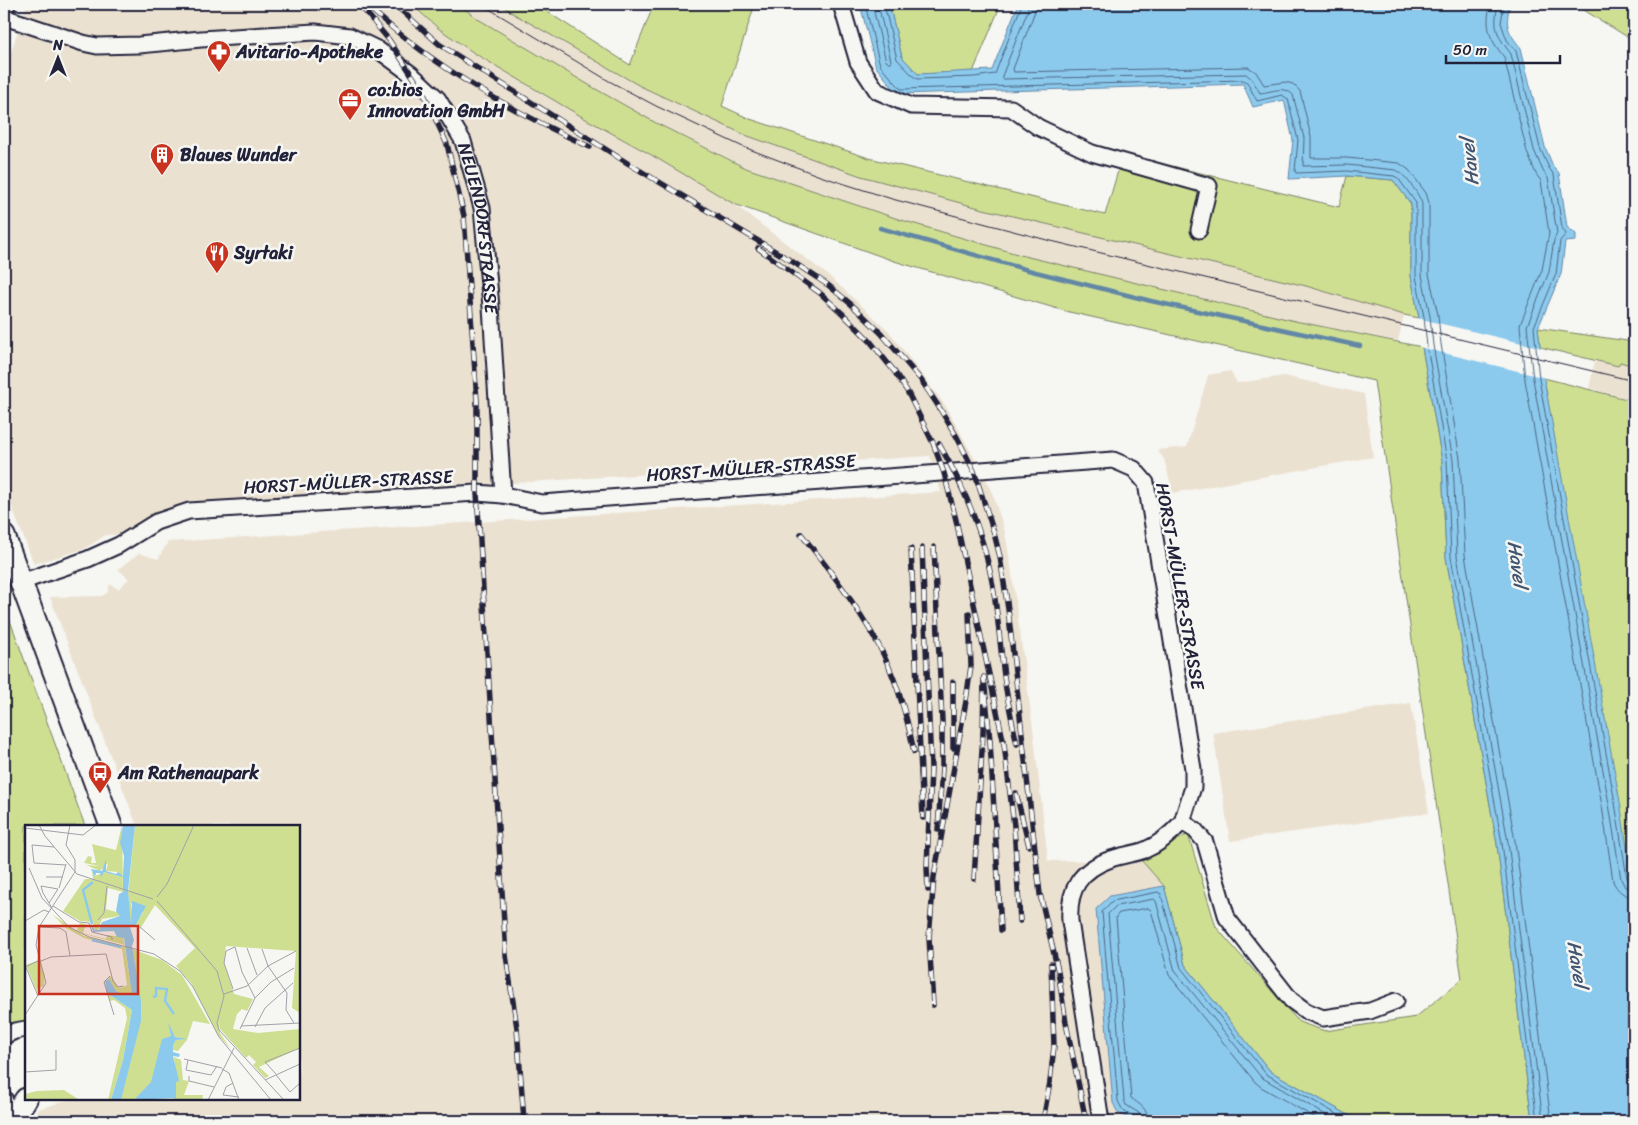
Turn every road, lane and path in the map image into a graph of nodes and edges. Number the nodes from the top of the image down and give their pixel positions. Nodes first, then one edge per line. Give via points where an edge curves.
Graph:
1 (841, 4) edge
2 (4, 16) edge
3 (1199, 230) dead end
4 (503, 495) junction
5 (4, 536) edge
6 (14, 576) edge
7 (1182, 822) junction
8 (111, 825) edge
9 (1396, 1000) dead end
10 (25, 1028) edge
11 (4, 1036) edge
12 (4, 1098) edge
13 (25, 1100) edge
14 (10, 1121) edge
15 (1101, 1121) edge

1 - 3 street via 858,62 877,91 911,106 1011,108 1038,127 1092,153 1209,186
2 - 4 street, NEUENDORFSTRASSE via 97,46 315,32 350,36 377,49 438,99 463,141 482,208
4 - 6 street, HORST-MÜLLER-STRASSE via 477,493 189,511 156,522 119,545 88,559
4 - 7 street, HORST-MÜLLER-STRASSE via 542,502 1113,460 1134,469 1146,483 1193,769 1193,787
5 - 6 main road
6 - 8 main road
7 - 9 street via 1205,842 1227,918 1291,1000 1306,1012 1323,1018 1370,1011
7 - 15 street, HORST-MÜLLER-STRASSE via 1166,839 1145,850 1091,868 1072,892 1070,921
10 - 11 street
12 - 14 street
13 - 14 main road

